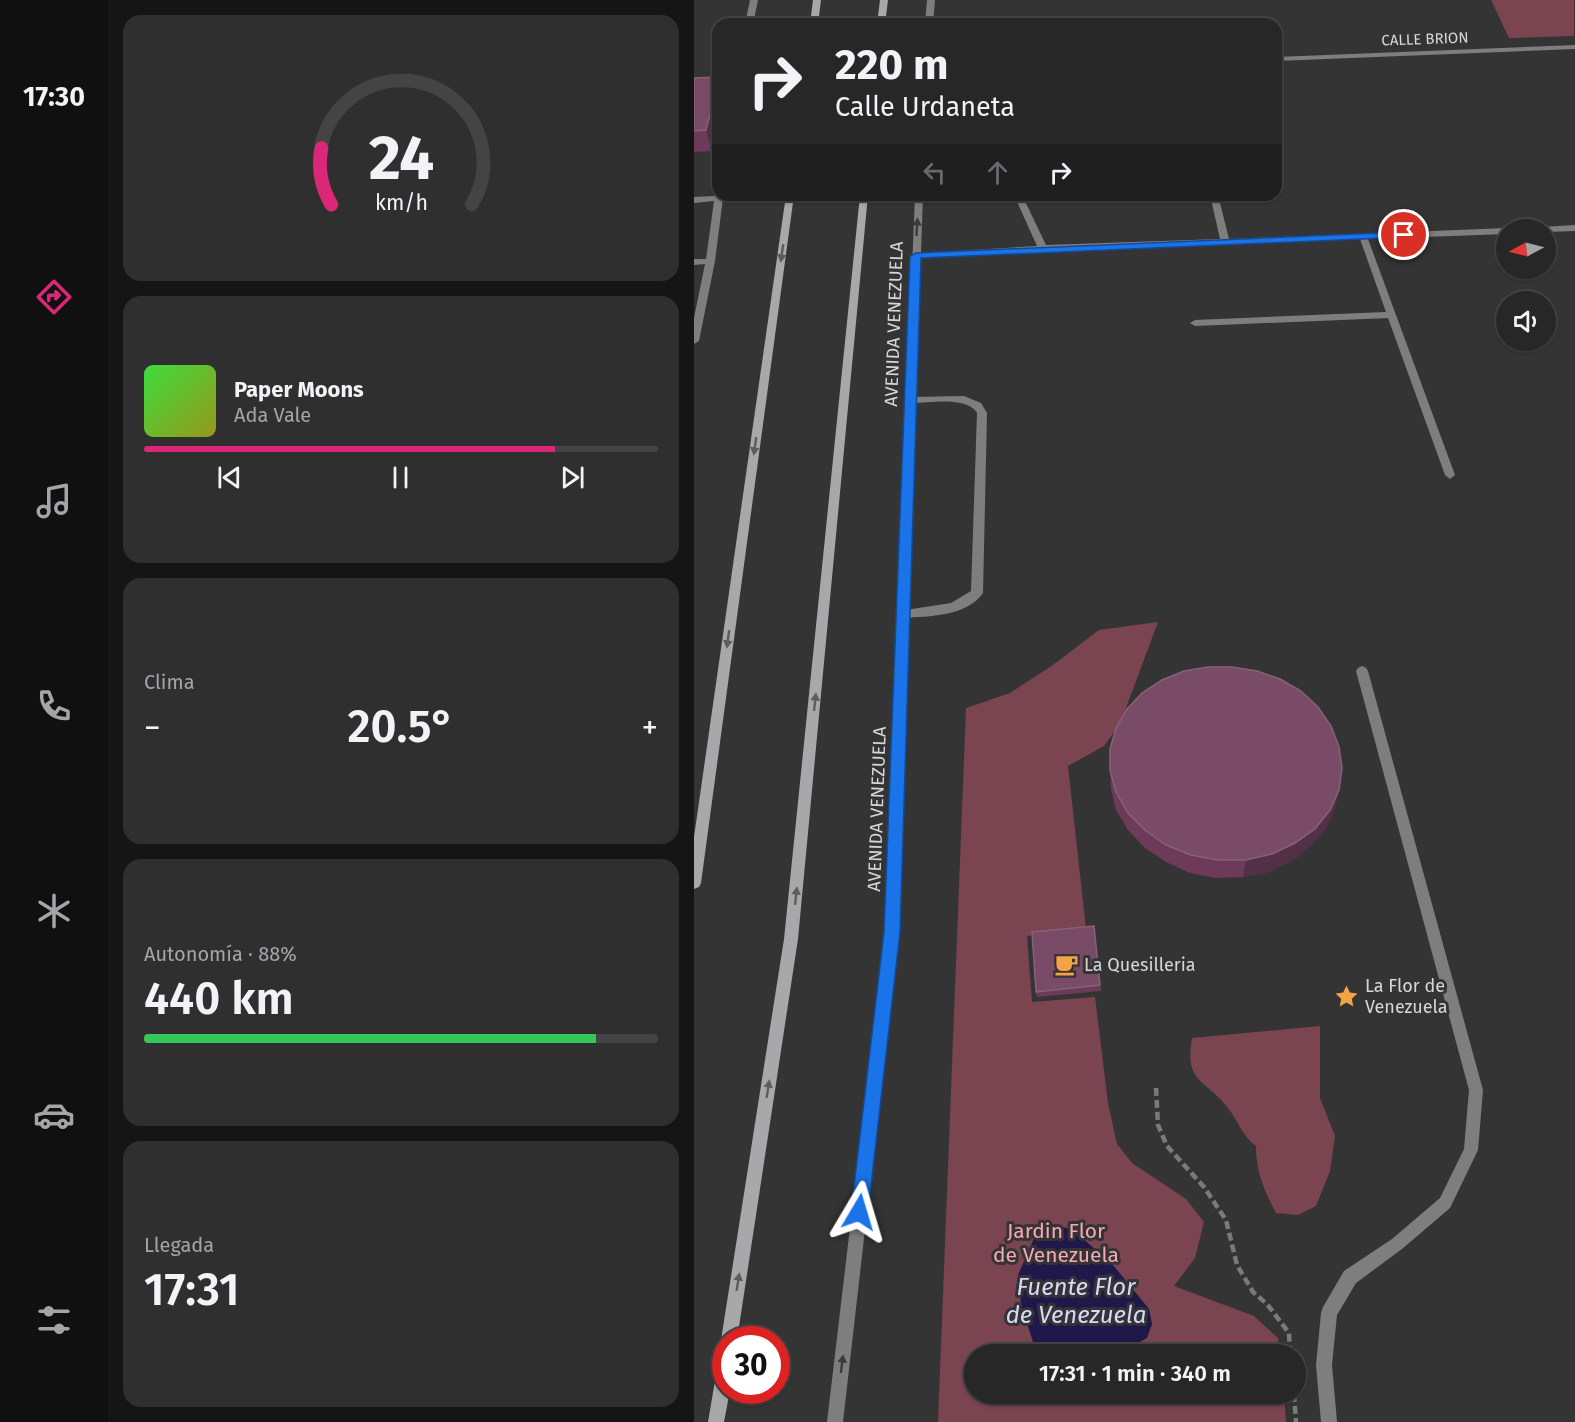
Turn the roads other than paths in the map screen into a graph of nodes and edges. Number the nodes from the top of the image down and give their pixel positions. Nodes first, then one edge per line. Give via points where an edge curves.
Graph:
1 (754, 0) edge
2 (817, 0) edge
3 (884, 0) edge
4 (931, 0) edge
5 (750, 18) edge
6 (815, 18) edge
7 (882, 18) edge
8 (930, 18) edge
9 (1574, 47) edge
10 (1282, 59) edge
11 (712, 197) edge
12 (694, 200) edge
13 (718, 201) edge
14 (789, 201) edge
15 (863, 201) edge
16 (919, 201) edge
17 (1021, 201) edge
18 (1215, 201) edge
19 (1574, 228) edge
20 (1556, 229) edge
21 (1496, 231) edge
22 (1363, 237) junction
23 (1225, 242) junction
24 (1043, 248) junction
25 (916, 256) junction
26 (710, 261) junction
27 (694, 262) edge
28 (1391, 315) junction
29 (1195, 323) dead end
30 (694, 341) edge
31 (912, 400) junction
32 (1450, 475) dead end
33 (903, 614) junction
34 (1362, 671) dead end
35 (694, 883) edge
36 (731, 1326) edge
37 (719, 1404) edge
38 (716, 1422) edge
39 (835, 1422) edge
40 (1329, 1422) edge

1 - 5 street
2 - 6 street
3 - 7 street
4 - 8 street
9 - 10 street, CALLE BRION
11 - 12 street
13 - 26 street
14 -> 35 street
36 -> 15 street, AVENIDA VENEZUELA via 791,939
25 -> 16 street, AVENIDA VENEZUELA
17 - 24 street
18 - 23 street
19 - 20 street
21 - 22 street
22 - 23 street
22 - 28 street
23 - 24 street
24 - 25 street
25 - 31 street, AVENIDA VENEZUELA
26 - 27 street
26 - 30 street
28 - 29 street
28 - 32 street
31 - 33 street, AVENIDA VENEZUELA
31 - 33 street via 964,399 977,405 982,413 977,593 956,607
39 -> 33 street, AVENIDA VENEZUELA via 892,932
34 - 40 street via 1476,1090 1471,1150 1445,1203 1351,1276 1329,1313 1324,1365
37 - 38 street

